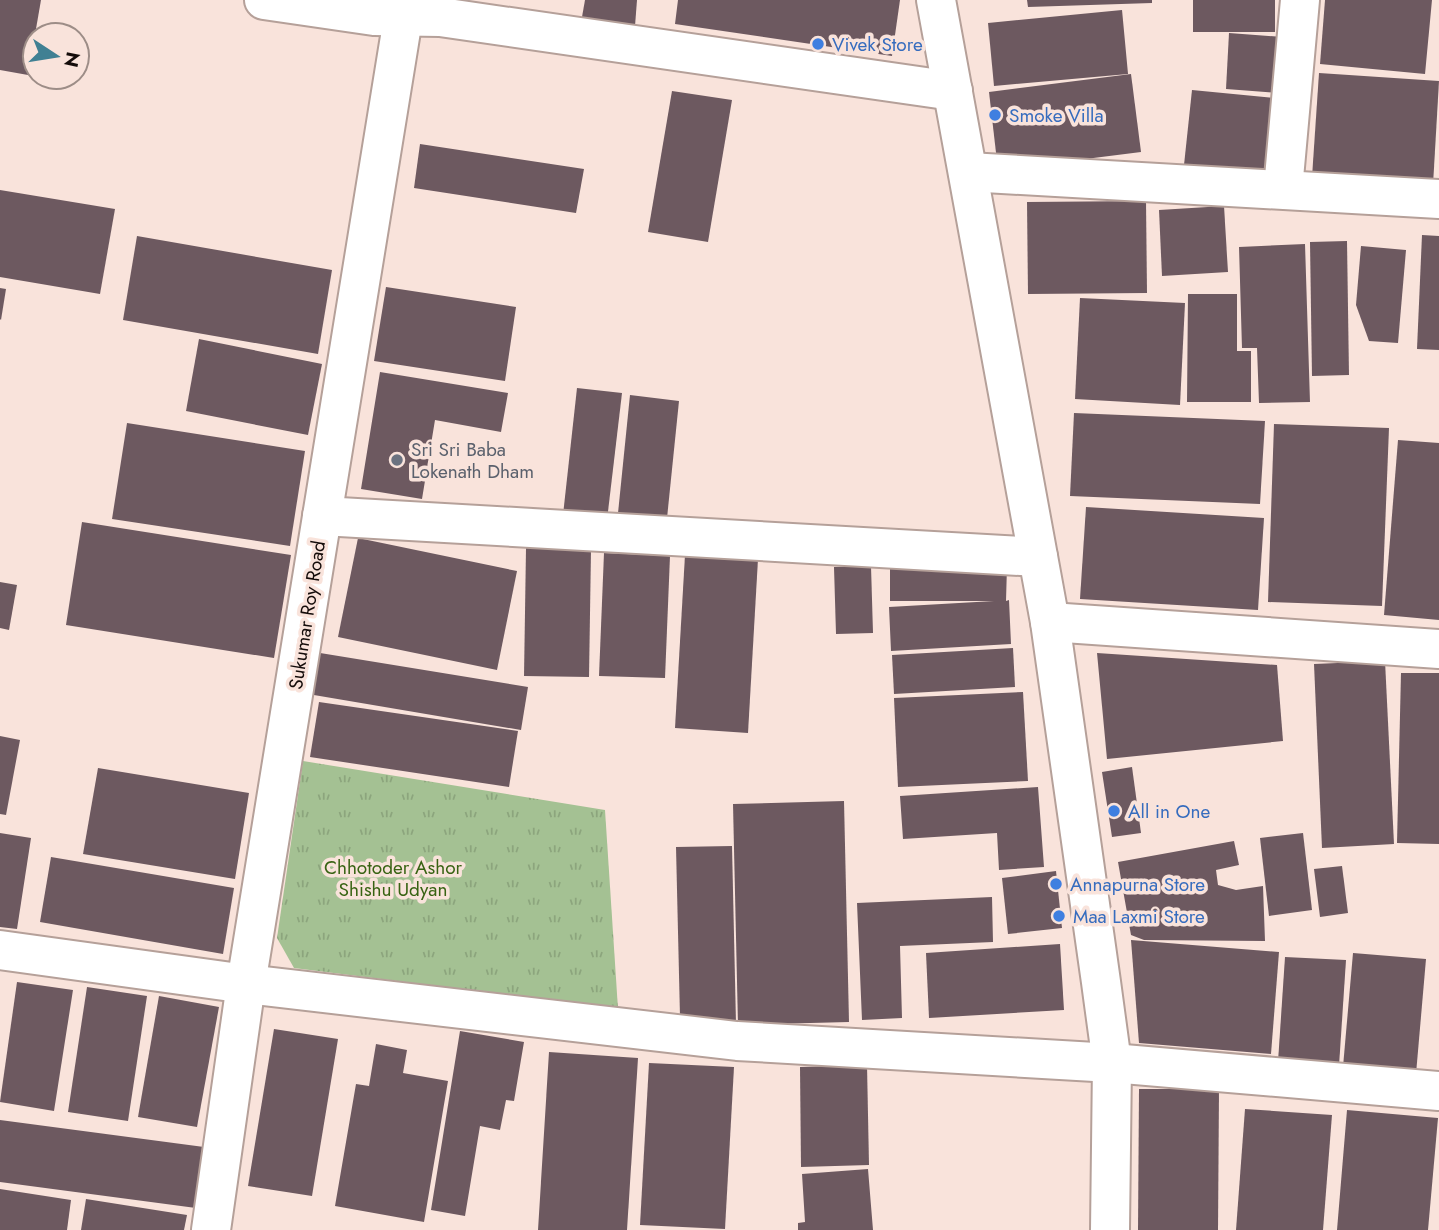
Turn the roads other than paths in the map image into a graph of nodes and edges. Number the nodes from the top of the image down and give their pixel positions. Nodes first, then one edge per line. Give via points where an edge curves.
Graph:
1 (264, 0) edge
2 (936, 0) edge
3 (1300, 0) edge
4 (405, 8) edge
5 (953, 91) junction
6 (968, 172) junction
7 (1283, 190) junction
8 (1439, 199) edge
9 (322, 516) junction
10 (1038, 557) junction
11 (1050, 622) junction
12 (1439, 649) edge
13 (0, 950) edge
14 (246, 984) junction
15 (1112, 1062) junction
16 (1439, 1091) edge
17 (1102, 1229) edge
18 (211, 1230) edge

1 - 4 street via 374,16
2 - 5 street
3 - 7 street
4 - 5 street via 440,17
4 - 9 street, Sukumar Roy Road
5 - 6 street
6 - 7 street
6 - 10 street
7 - 8 street
9 - 10 street
9 - 14 street, Sukumar Roy Road
10 - 11 street
11 - 12 street
11 - 15 street
13 - 14 street
14 - 15 street via 737,1041
14 - 18 street, Sukumar Roy Road
15 - 16 street
15 - 17 street

